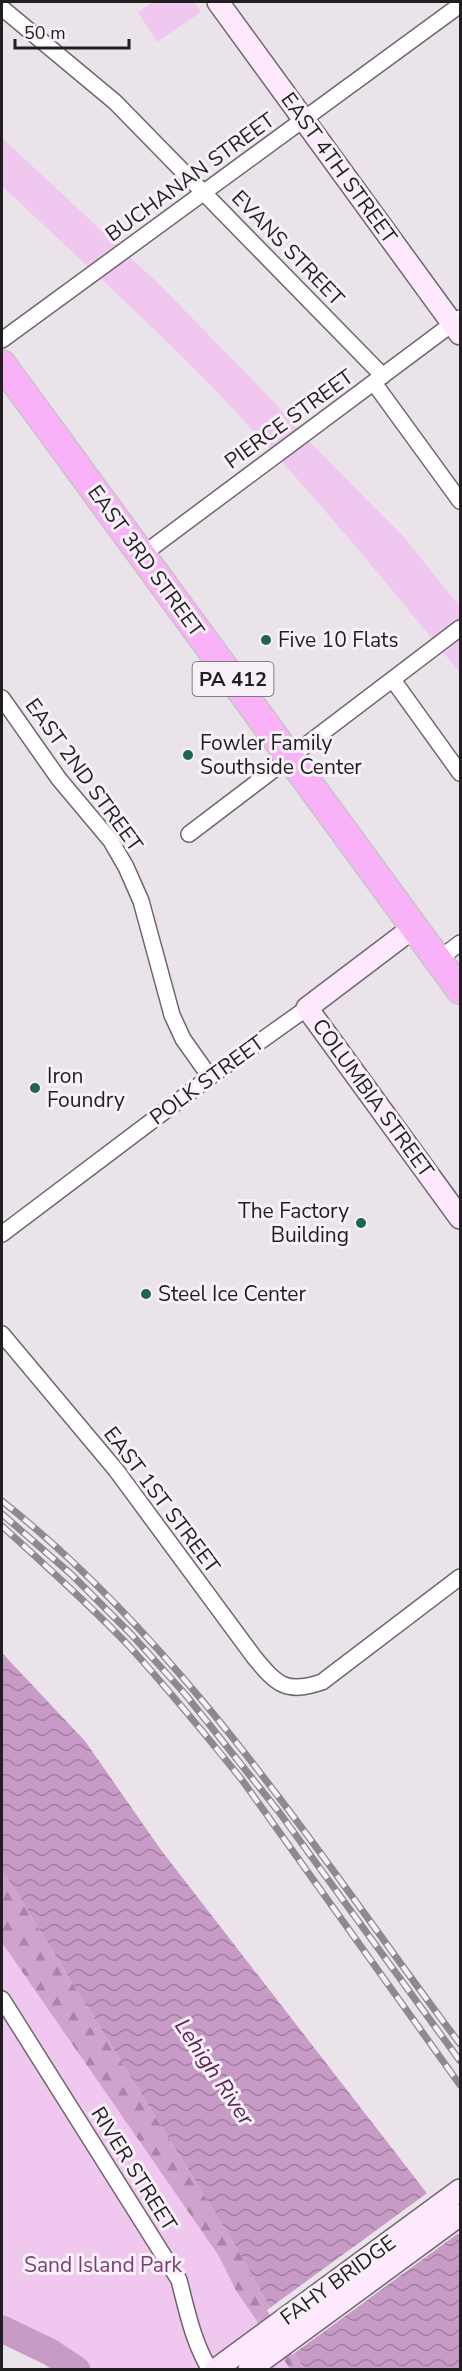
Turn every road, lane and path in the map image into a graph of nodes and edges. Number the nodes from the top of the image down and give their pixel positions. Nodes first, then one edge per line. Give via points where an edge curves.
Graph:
1 (218, 2) edge
2 (460, 5) edge
3 (2, 8) edge
4 (304, 120) junction
5 (204, 192) junction
6 (458, 325) edge
7 (2, 340) edge
8 (2, 364) edge
9 (378, 379) junction
10 (460, 501) edge
11 (142, 555) junction
12 (460, 628) edge
13 (393, 680) junction
14 (2, 698) edge
15 (291, 758) junction
16 (460, 773) edge
17 (189, 834) dead end
18 (414, 927) junction
19 (460, 943) edge
20 (438, 960) junction
21 (460, 990) edge
22 (307, 1008) junction
23 (210, 1077) junction
24 (460, 1218) edge
25 (2, 1234) edge
26 (2, 1334) edge
27 (460, 1577) edge
28 (2, 1999) edge
29 (460, 2190) edge
30 (460, 2215) edge
31 (212, 2370) edge
32 (249, 2370) edge

1 - 4 main road, EAST 4TH STREET
2 - 4 street, BUCHANAN STREET
3 - 5 street, EVANS STREET via 115,102
4 - 5 street, BUCHANAN STREET
4 - 6 main road, EAST 4TH STREET
5 - 7 street, BUCHANAN STREET
5 - 9 street, EVANS STREET
6 - 9 street, PIERCE STREET
8 - 11 highway, EAST 3RD STREET / PA 412
9 - 10 street, EVANS STREET
9 - 11 street, PIERCE STREET
11 - 15 highway, EAST 3RD STREET / PA 412
12 - 13 street
13 - 15 street
13 - 16 street
14 - 23 street, EAST 2ND STREET via 59,779 111,841 126,867 141,901 172,1015 183,1040
15 - 17 street
15 - 18 highway, EAST 3RD STREET / PA 412
18 - 20 highway, EAST 3RD STREET / PA 412
18 - 22 main road, POLK STREET
19 - 20 street
20 - 21 highway, EAST 3RD STREET / PA 412
22 - 23 street, POLK STREET
22 - 24 main road, COLUMBIA STREET
23 - 25 street, POLK STREET
26 - 27 street, EAST 1ST STREET via 116,1470 271,1678 291,1688 322,1682
28 - 31 street, RIVER STREET via 179,2280 192,2332
29 - 31 main road, FAHY BRIDGE
30 - 32 main road, FAHY BRIDGE

